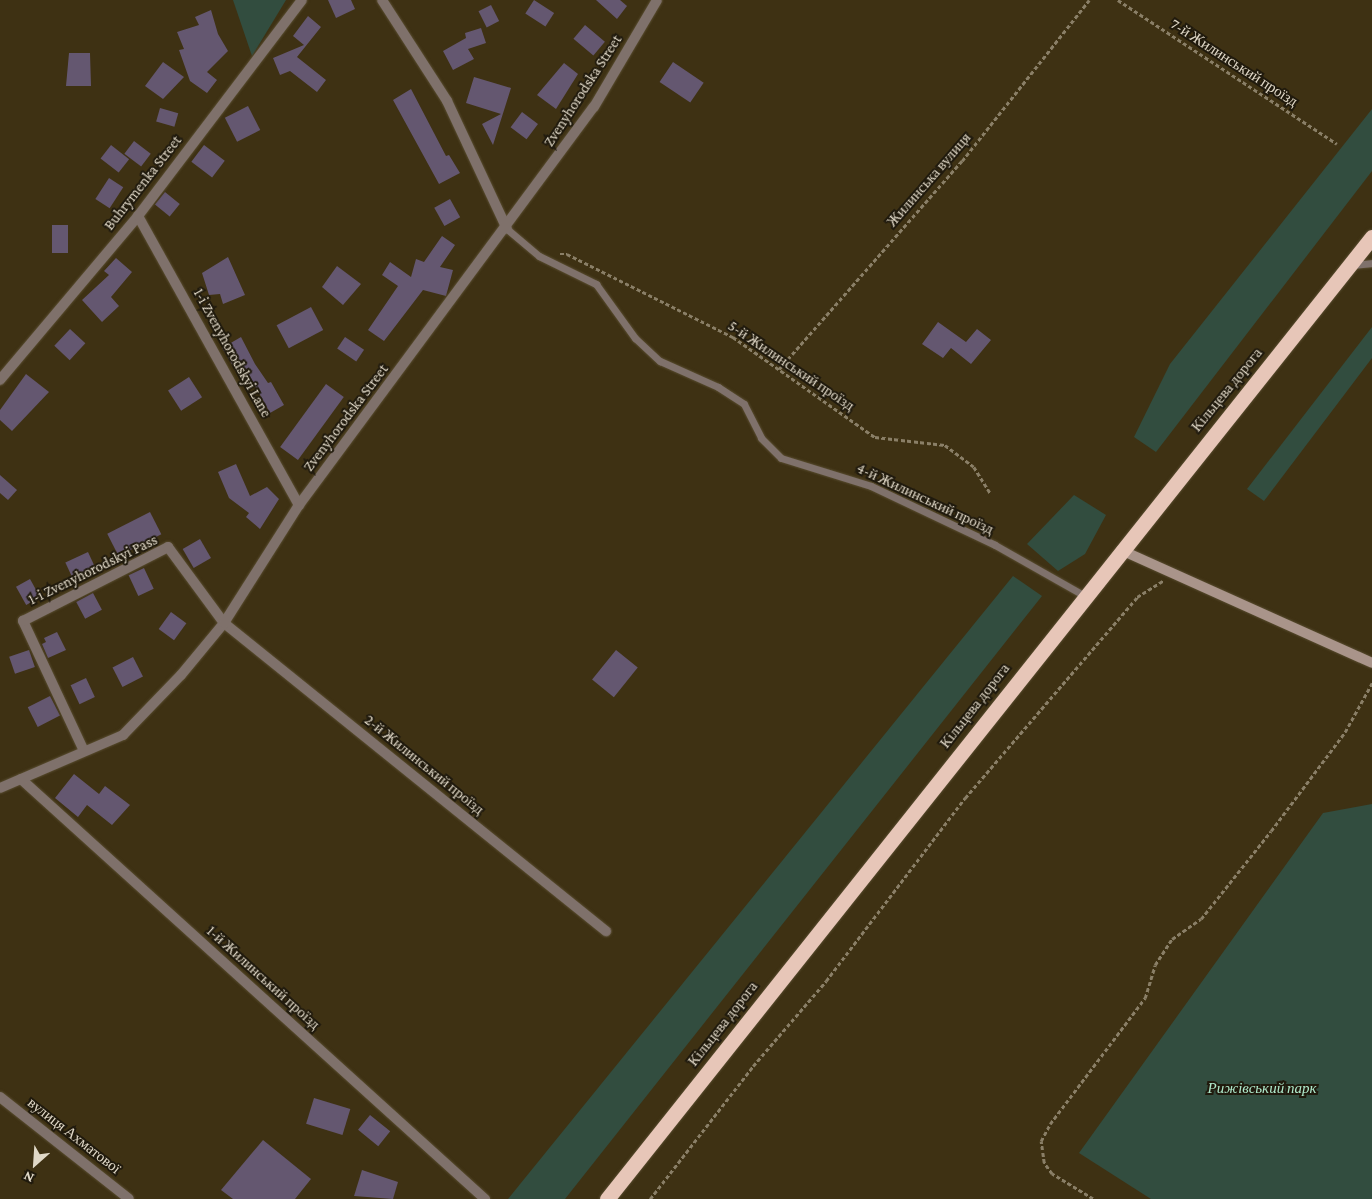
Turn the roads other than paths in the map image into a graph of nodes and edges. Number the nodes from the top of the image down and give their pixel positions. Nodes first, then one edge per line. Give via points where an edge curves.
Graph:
1 (302, 0) edge
2 (382, 0) edge
3 (657, 0) edge
4 (138, 216) junction
5 (507, 229) junction
6 (1372, 237) edge
7 (1372, 262) edge
8 (1350, 265) junction
9 (0, 380) edge
10 (299, 505) junction
11 (1122, 550) junction
12 (1084, 596) junction
13 (224, 622) junction
14 (1372, 663) edge
15 (84, 751) junction
16 (21, 779) junction
17 (0, 788) edge
18 (606, 932) dead end
19 (0, 1098) edge
20 (129, 1199) edge
21 (485, 1199) edge
22 (607, 1199) edge

1 - 4 street, Buhrymenka Street
2 - 5 street via 447,101
3 - 5 street, Zvenyhorodska Street via 594,107
4 - 9 street, Buhrymenka Street
4 - 10 street, 1-i Zvenyhorodskyi Lane
5 - 10 street, Zvenyhorodska Street
5 - 12 lane, 4-й Жилинський проїзд via 539,256 596,284 635,338 660,361 718,387 744,404 761,438 781,458 871,486 995,546
6 - 8 highway, Кільцева дорога
7 - 8 lane
8 - 11 highway, Кільцева дорога
10 - 13 street, Zvenyhorodska Street
11 - 12 highway, Кільцева дорога
11 - 14 street
12 - 22 highway, Кільцева дорога
13 - 15 street, Zvenyhorodska Street via 181,675 123,735
13 - 15 street, 1-i Zvenyhorodskyi Pass via 168,547 23,621
13 - 18 street, 2-й Жилинський проїзд
15 - 16 street, Zvenyhorodska Street
16 - 17 street, Zvenyhorodska Street
16 - 21 street, 1-й Жилинський проїзд
19 - 20 street, вулиця Ахматової

